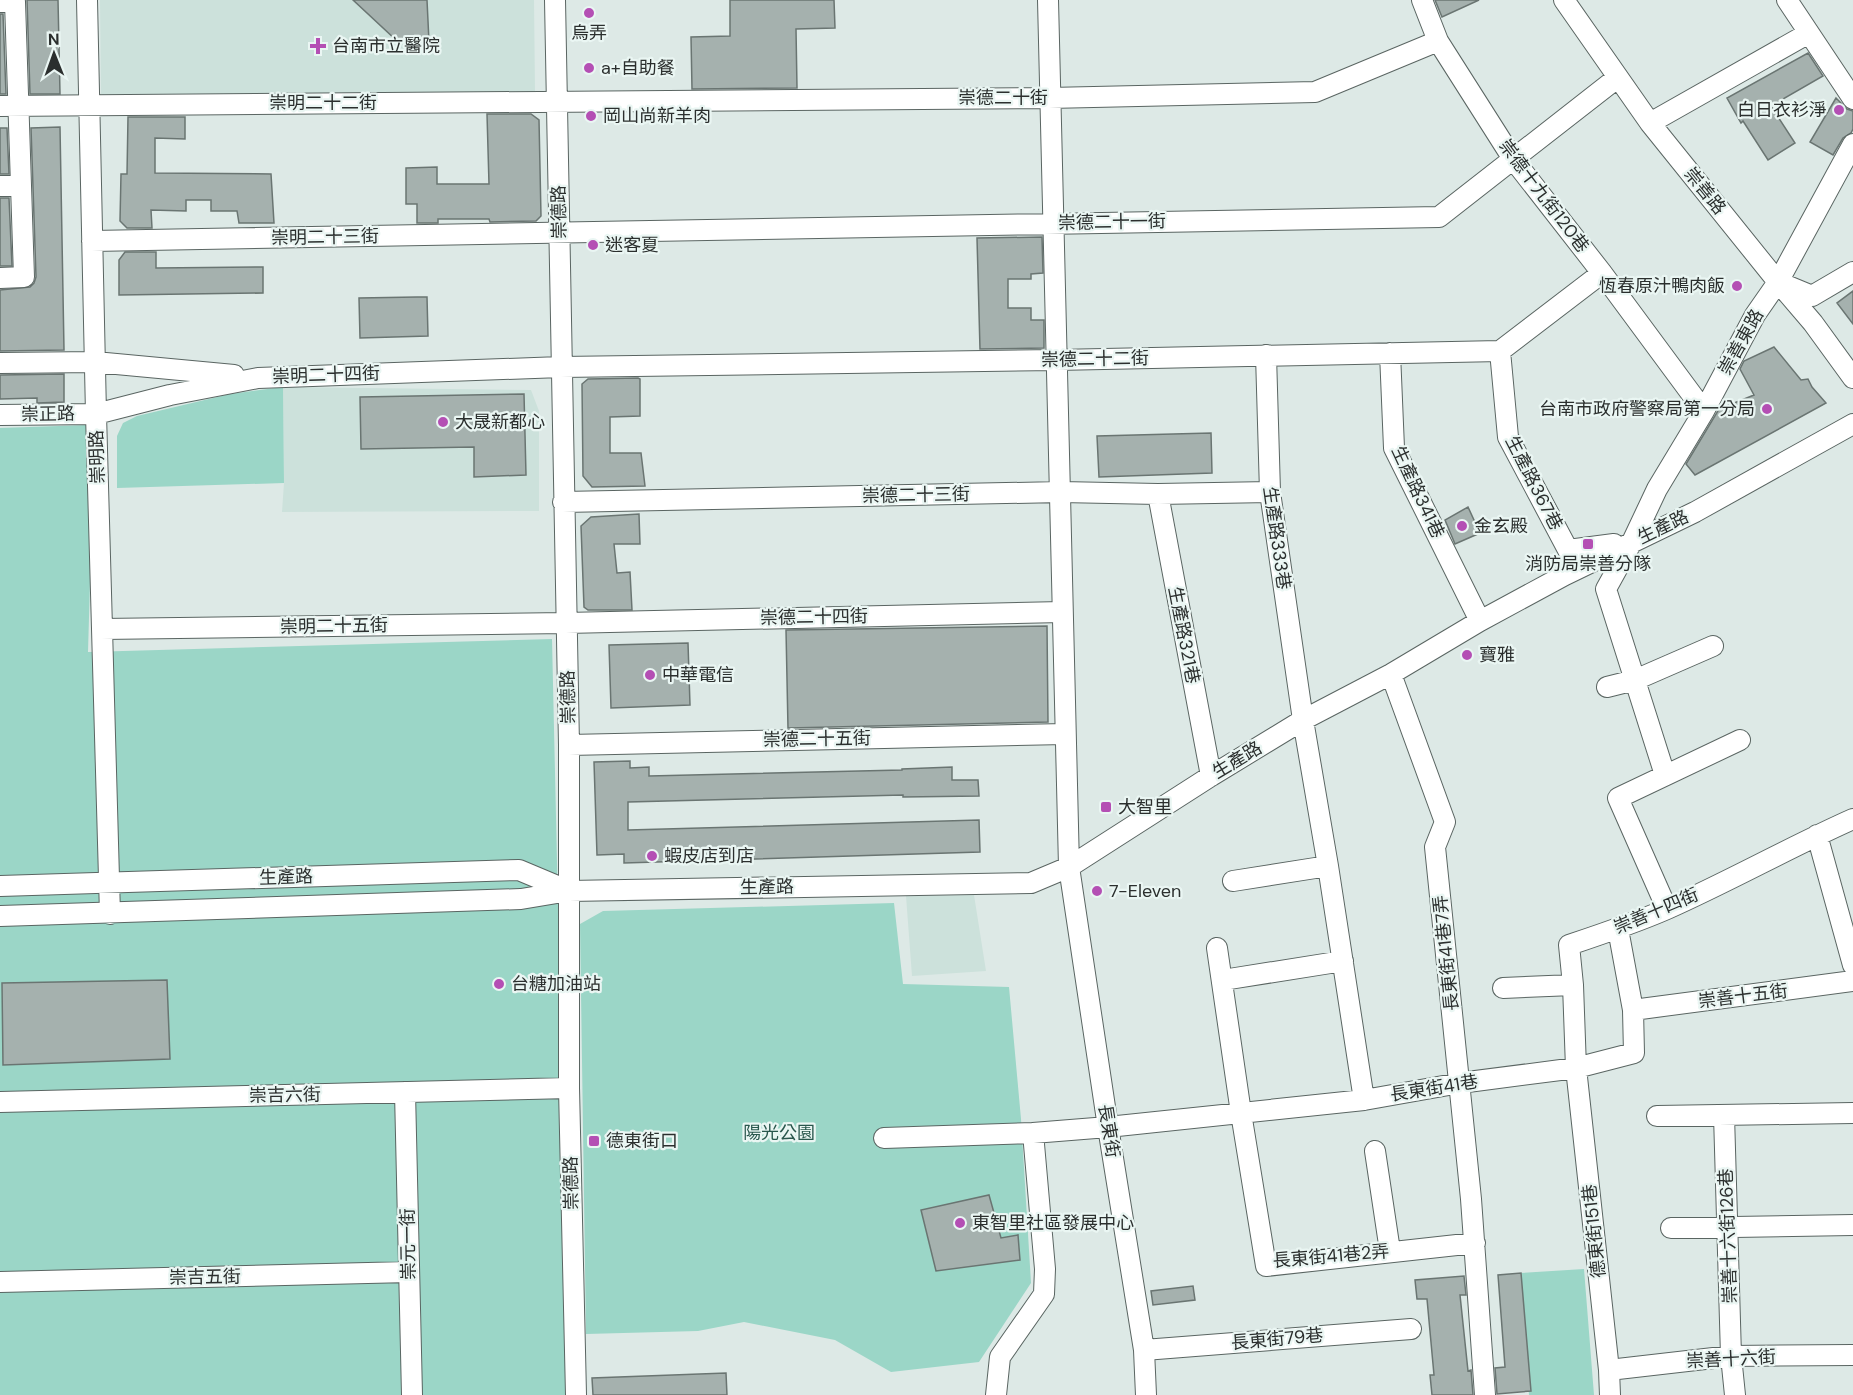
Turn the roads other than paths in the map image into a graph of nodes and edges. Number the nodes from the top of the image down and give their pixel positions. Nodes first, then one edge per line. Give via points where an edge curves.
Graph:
1 (87, 0) edge
2 (555, 0) edge
3 (1048, 0) edge
4 (1422, 0) edge
5 (1564, 0) edge
6 (1787, 0) edge
7 (0, 2) edge
8 (1809, 33) junction
9 (1438, 41) junction
10 (1617, 78) junction
11 (1049, 98) junction
12 (1853, 99) edge
13 (558, 101) junction
14 (89, 105) junction
15 (9, 106) edge
16 (1650, 123) junction
17 (1853, 144) edge
18 (1513, 159) junction
19 (0, 186) edge
20 (21, 186) junction
21 (1052, 223) junction
22 (559, 232) junction
23 (92, 241) junction
24 (1853, 272) edge
25 (1602, 273) junction
26 (0, 278) edge
27 (1778, 282) junction
28 (1500, 351) junction
29 (1390, 353) junction
30 (1266, 356) junction
31 (1056, 360) junction
32 (95, 362) junction
33 (0, 363) edge
34 (561, 368) junction
35 (258, 378) junction
36 (1853, 378) edge
37 (1704, 411) junction
38 (96, 414) junction
39 (0, 415) edge
40 (1853, 424) edge
41 (1061, 492) junction
42 (1270, 492) junction
43 (1158, 494) junction
44 (563, 502) junction
45 (1632, 542) junction
46 (1062, 612) junction
47 (1480, 621) junction
48 (566, 623) junction
49 (102, 629) junction
50 (1713, 646) dead end
51 (1391, 674) junction
52 (1635, 680) junction
53 (1607, 687) dead end
54 (1303, 720) junction
55 (1065, 734) junction
56 (1740, 740) dead end
57 (568, 745) junction
58 (1211, 776) junction
59 (1665, 776) junction
60 (1853, 819) edge
61 (1817, 835) junction
62 (1328, 866) junction
63 (1070, 867) junction
64 (1233, 881) dead end
65 (109, 882) junction
66 (0, 886) edge
67 (569, 891) junction
68 (1667, 909) junction
69 (110, 914) junction
70 (0, 916) edge
71 (1618, 929) junction
72 (1218, 948) dead end
73 (1343, 961) junction
74 (1853, 965) edge
75 (1223, 980) junction
76 (1853, 981) edge
77 (1573, 985) junction
78 (1503, 988) dead end
79 (1633, 1010) junction
80 (1576, 1068) junction
81 (1460, 1083) junction
82 (569, 1088) junction
83 (405, 1092) junction
84 (1364, 1100) junction
85 (0, 1102) edge
86 (1241, 1113) junction
87 (1853, 1113) edge
88 (1724, 1115) junction
89 (1657, 1116) dead end
90 (1108, 1127) junction
91 (1033, 1133) junction
92 (885, 1138) dead end
93 (1375, 1151) dead end
94 (1853, 1225) edge
95 (1727, 1227) junction
96 (1671, 1228) dead end
97 (1475, 1243) junction
98 (1390, 1251) junction
99 (409, 1272) junction
100 (0, 1282) edge
101 (1410, 1329) dead end
102 (1144, 1350) junction
103 (1853, 1355) edge
104 (1731, 1356) junction
105 (1609, 1370) junction
106 (412, 1395) edge
107 (576, 1395) edge
108 (996, 1395) edge
109 (1146, 1395) edge
110 (1485, 1395) edge
111 (1610, 1395) edge
112 (1735, 1395) edge

1 - 14 street, 崇明路
2 - 13 street, 崇德路
3 - 11 street, 長東街
4 - 9 street, 崇德十九街120巷
5 - 10 street, 崇善路
6 - 8 street
7 - 15 street via 15,2
8 - 12 street
8 - 16 street
9 - 11 street, 崇德二十街 via 1315,92
9 - 18 street, 崇德十九街120巷
10 - 16 street, 崇善路
10 - 18 street, 崇德二十一街
11 - 13 street, 崇德二十街
11 - 21 street, 長東街
13 - 14 street, 崇明二十二街
13 - 22 street, 崇德路
14 - 15 street, 崇明二十二街
14 - 23 street, 崇明路
15 - 20 street
16 - 27 street, 崇善路
17 - 27 street, 崇善東路
18 - 21 street, 崇德二十一街 via 1439,218
18 - 25 street, 崇德十九街120巷
19 - 20 street
20 - 26 street via 24,277
21 - 22 street, 崇德二十一街
21 - 31 street, 長東街
22 - 23 street, 崇明二十三街
22 - 34 street, 崇德路
23 - 32 street, 崇明路
24 - 27 street via 1812,296
25 - 28 street
25 - 37 street, 崇德十九街120巷
27 - 36 street, 崇善路
27 - 37 street, 崇善東路 via 1755,315
28 - 29 street, 崇德二十二街
28 - 45 street, 生產路367巷 via 1508,437 1568,550
29 - 30 street, 崇德二十二街
29 - 47 street, 生產路341巷 via 1394,448
30 - 31 street, 崇德二十二街
30 - 42 street, 生產路333巷
31 - 34 street, 崇德二十二街
31 - 41 street, 長東街
32 - 33 street
32 - 35 street
32 - 38 street, 崇明路
34 - 35 street, 崇明二十四街
34 - 44 street, 崇德路
35 - 38 street, 崇明二十四街
37 - 45 street, 崇善東路 via 1657,489
38 - 39 street, 崇正路
38 - 49 street, 崇明路
40 - 45 street, 生產路 via 1695,512
41 - 43 street, 崇德二十三街
41 - 44 street, 崇德二十三街
41 - 46 street, 長東街
42 - 43 street, 崇德二十三街
42 - 54 street, 生產路333巷
43 - 58 street, 生產路321巷
44 - 48 street, 崇德路
45 - 47 street, 生產路
45 - 52 street, 崇善東路 via 1606,589
46 - 48 street, 崇德二十四街
46 - 55 street, 長東街
47 - 51 street, 生產路
48 - 49 street, 崇明二十五街
48 - 57 street, 崇德路
49 - 65 street, 崇明路
50 - 52 street
51 - 54 street, 生產路
51 - 81 street, 長東街41巷7弄 via 1444,822 1435,847
52 - 53 street
52 - 59 street, 崇善東路
54 - 58 street, 生產路
54 - 62 street, 生產路333巷
55 - 57 street, 崇德二十五街
55 - 63 street, 長東街
56 - 59 street
57 - 67 street, 崇德路
58 - 63 street, 生產路
59 - 68 street via 1618,798
60 - 61 street, 崇善十四街
61 - 68 street, 崇善十四街
61 - 74 street
62 - 64 street
62 - 73 street, 生產路333巷
63 - 67 street, 生產路 via 1031,883
63 - 90 street, 長東街
65 - 66 street, 生產路
65 - 67 street, 生產路 via 519,870
65 - 69 street, 崇明路
67 - 69 street, 生產路 via 521,899
67 - 82 street, 崇德路
68 - 71 street, 崇善十四街
69 - 70 street, 生產路
71 - 77 street, 崇善十四街 via 1569,945
71 - 79 street, 長東街41巷
72 - 75 street
73 - 75 street
73 - 84 street, 生產路333巷
75 - 86 street
76 - 79 street, 崇善十五街
77 - 78 street
77 - 80 street, 崇善十四街
79 - 80 street, 長東街41巷 via 1634,1053
80 - 81 street, 長東街41巷
80 - 105 street, 德東街151巷
81 - 84 street, 長東街41巷
81 - 97 street, 長東街41巷7弄
82 - 83 street, 崇吉六街
82 - 107 street, 崇德路
83 - 85 street, 崇吉六街
83 - 99 street, 崇元一街
84 - 86 street, 長東街41巷
86 - 90 street, 長東街41巷
86 - 98 street, 長東街41巷2弄 via 1266,1266
87 - 88 street
88 - 89 street
88 - 95 street, 崇善十六街126巷
90 - 91 street, 長東街41巷
90 - 102 street, 長東街
91 - 92 street, 長東街41巷
91 - 108 street via 1044,1294 1000,1357
93 - 98 street
94 - 95 street
95 - 96 street
95 - 104 street, 崇善十六街126巷
97 - 98 street, 長東街41巷2弄
97 - 110 street, 長東街41巷7弄
99 - 100 street, 崇吉五街
99 - 106 street, 崇元一街
101 - 102 street, 長東街79巷
102 - 109 street, 長東街
103 - 104 street, 崇善十六街
104 - 105 street, 崇善十六街
104 - 112 street, 崇善十六街126巷
105 - 111 street, 德東街151巷

